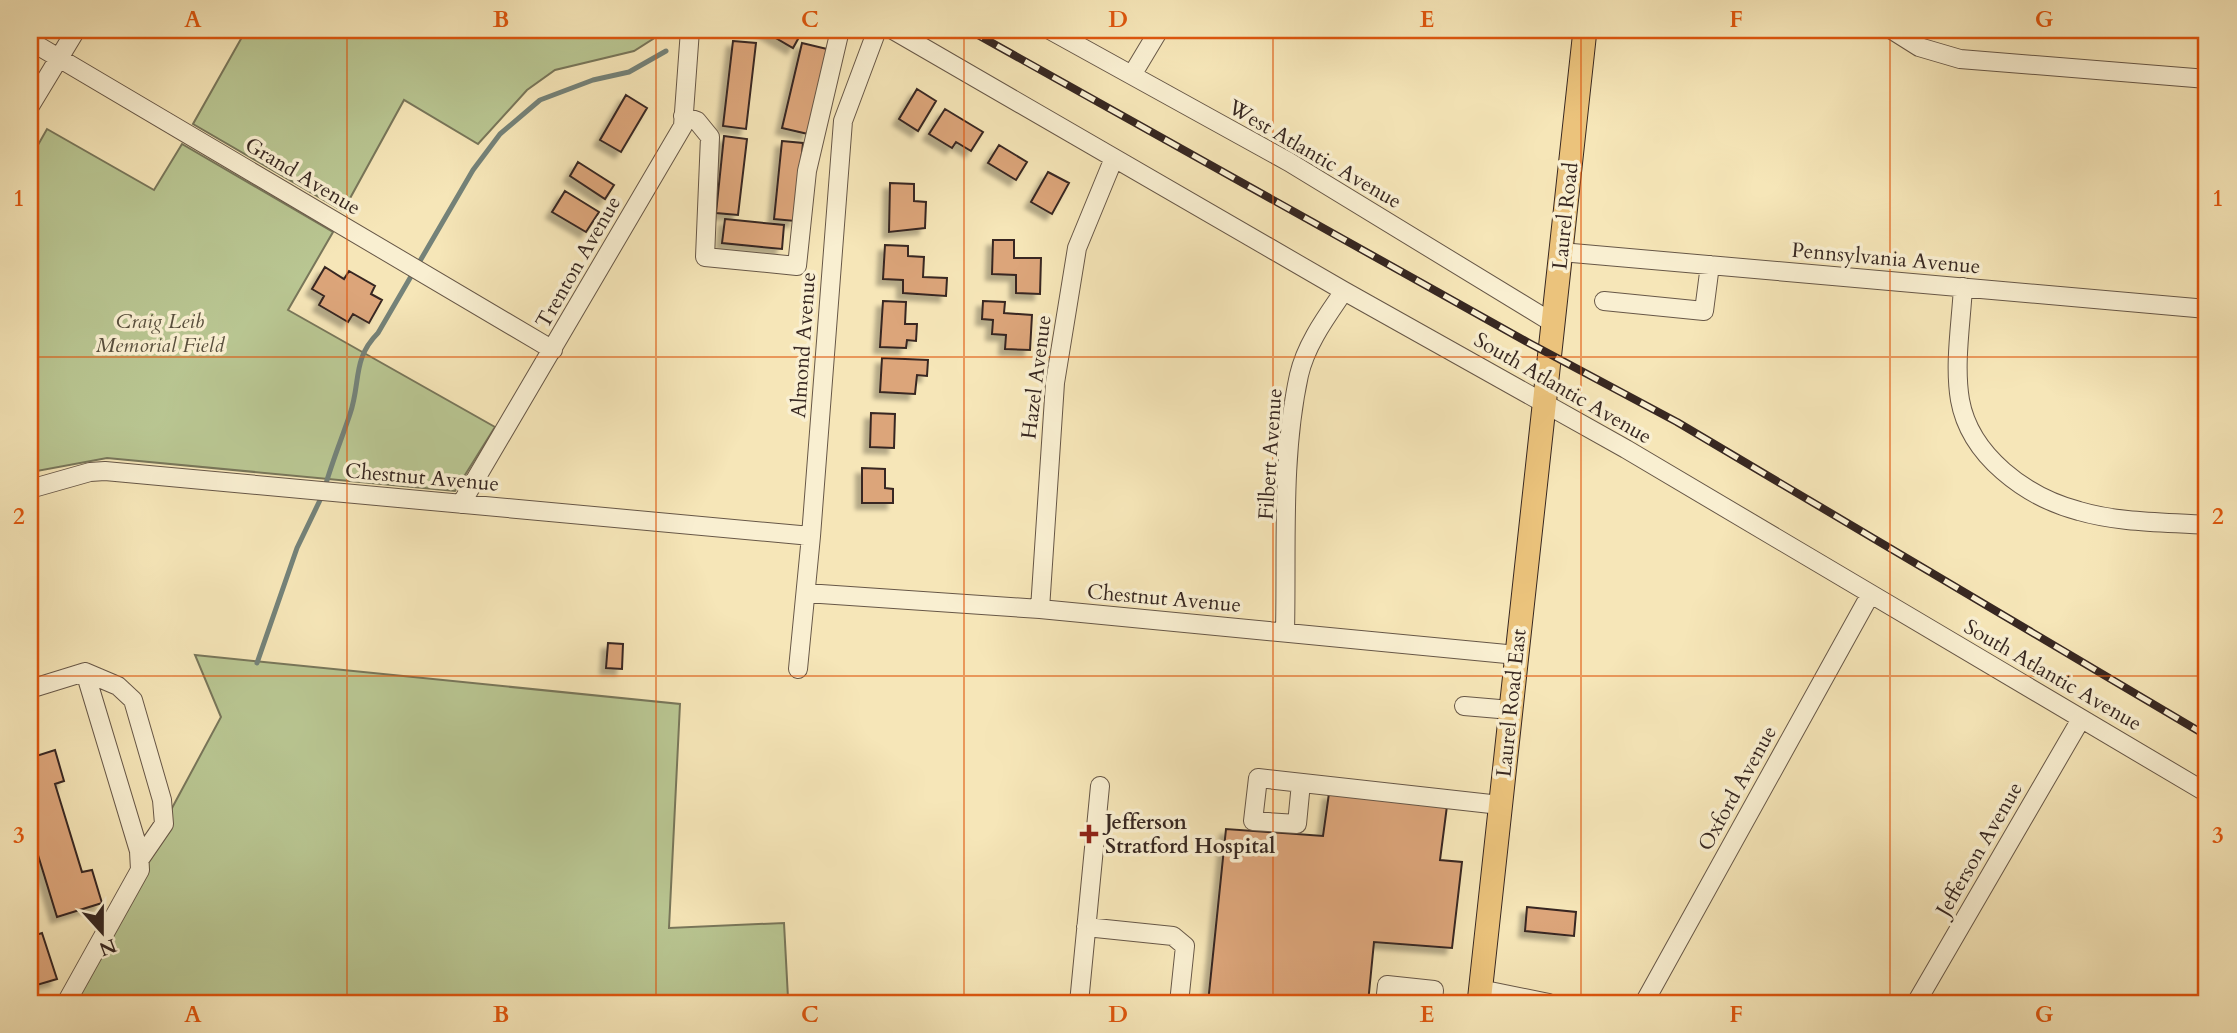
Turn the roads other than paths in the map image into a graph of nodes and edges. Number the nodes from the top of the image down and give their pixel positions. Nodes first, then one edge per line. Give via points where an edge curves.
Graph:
1 (75, 30) edge
2 (690, 30) edge
3 (840, 30) edge
4 (877, 30) edge
5 (893, 30) edge
6 (1050, 30) edge
7 (1158, 30) edge
8 (1585, 30) edge
9 (1892, 30) edge
10 (30, 41) edge
11 (59, 58) junction
12 (1132, 75) junction
13 (2207, 79) edge
14 (30, 106) edge
15 (683, 116) junction
16 (1114, 158) junction
17 (1561, 252) junction
18 (1710, 265) junction
19 (1964, 287) junction
20 (1344, 291) junction
21 (1604, 301) dead end
22 (2207, 309) edge
23 (1553, 323) junction
24 (553, 349) junction
25 (1544, 403) junction
26 (30, 489) edge
27 (461, 504) junction
28 (2207, 525) edge
29 (811, 536) junction
30 (806, 593) junction
31 (1870, 595) junction
32 (1040, 610) junction
33 (1285, 632) junction
34 (1517, 655) junction
35 (798, 669) dead end
36 (85, 672) junction
37 (30, 689) edge
38 (1464, 706) dead end
39 (1511, 710) junction
40 (2081, 719) junction
41 (1301, 783) dead end
42 (1100, 786) dead end
43 (2207, 793) edge
44 (1500, 805) junction
45 (140, 859) junction
46 (1086, 927) junction
47 (1479, 996) edge
48 (66, 1003) edge
49 (1079, 1003) edge
50 (1179, 1003) edge
51 (1385, 1003) edge
52 (1433, 1003) edge
53 (1549, 1003) edge
54 (1644, 1003) edge
55 (1916, 1003) edge

1 - 11 street
2 - 15 street, Trenton Avenue
3 - 15 street via 807,171 797,266 705,257 710,137 697,121
4 - 29 street, Almond Avenue via 843,121
5 - 16 street, South Atlantic Avenue
6 - 12 street, West Atlantic Avenue
7 - 12 street
8 - 17 main road, Laurel Road
9 - 13 street via 1919,47 1961,59
10 - 11 street, Grand Avenue
11 - 14 street
11 - 24 street, Grand Avenue
12 - 23 street, West Atlantic Avenue via 1289,162
15 - 24 street, Trenton Avenue via 683,126 663,162
16 - 20 street, South Atlantic Avenue
16 - 32 street, Hazel Avenue via 1077,248 1055,383
17 - 18 street, Pennsylvania Avenue
17 - 23 main road, Laurel Road
18 - 19 street, Pennsylvania Avenue
18 - 21 street via 1704,311
19 - 22 street, Pennsylvania Avenue
19 - 28 street via 1958,385 1965,419 1987,456 2011,477 2077,511
20 - 25 street, South Atlantic Avenue
20 - 33 street, Filbert Avenue via 1316,332 1299,374 1288,468
23 - 25 main road, Laurel Road
24 - 27 street, Trenton Avenue
25 - 31 street, South Atlantic Avenue
25 - 34 main road, Laurel Road East
26 - 27 street, Chestnut Avenue via 105,471
27 - 29 street, Chestnut Avenue
29 - 30 street, Almond Avenue
30 - 32 street, Chestnut Avenue
30 - 35 street, Almond Avenue
31 - 40 street, South Atlantic Avenue
31 - 54 street, Oxford Avenue
32 - 33 street, Chestnut Avenue
33 - 34 street, Chestnut Avenue
34 - 39 main road, Laurel Road East
36 - 37 street
36 - 45 street
36 - 45 street via 118,686 133,700 162,800 164,824
38 - 39 street
39 - 44 main road, Laurel Road East
40 - 43 street, South Atlantic Avenue
40 - 55 street, Jefferson Avenue
41 - 44 street
42 - 46 street
44 - 47 main road, Laurel Road East
45 - 48 street via 134,886
46 - 49 street
46 - 50 street via 1173,936 1185,946
47 - 53 street
51 - 52 street via 1387,985 1434,990

